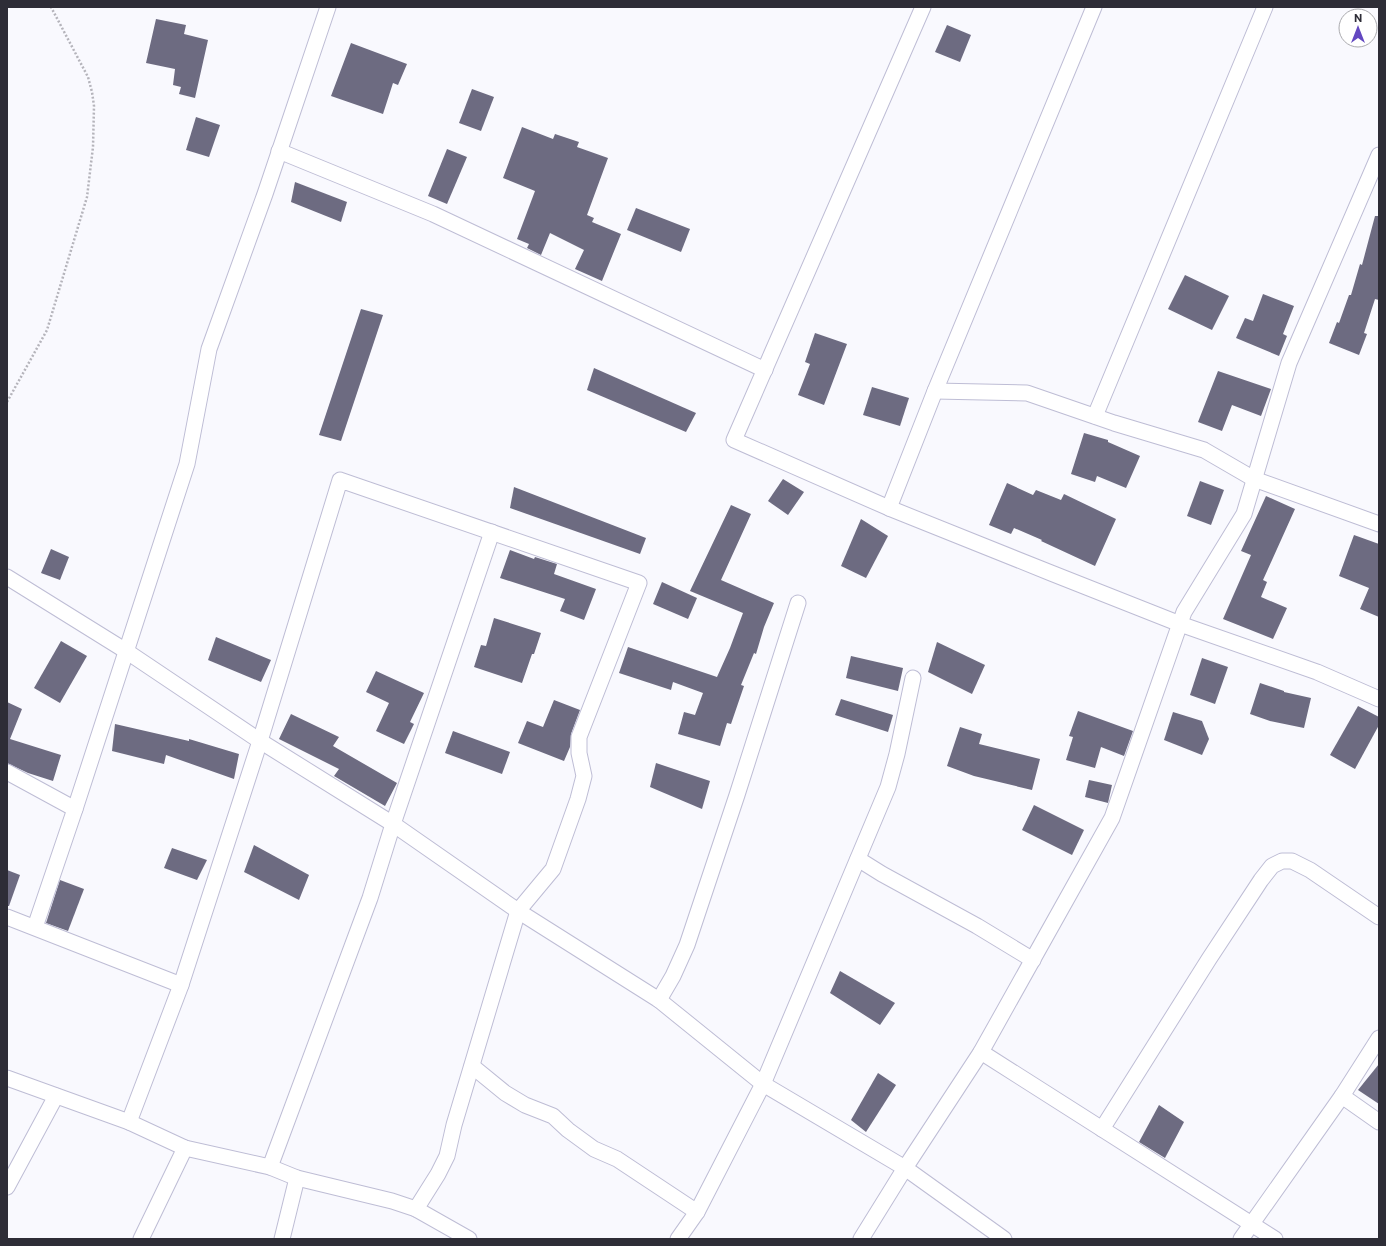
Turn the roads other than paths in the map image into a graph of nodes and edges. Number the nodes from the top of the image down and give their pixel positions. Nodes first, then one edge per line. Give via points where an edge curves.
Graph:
1 (328, 7) edge
2 (923, 7) edge
3 (1094, 7) edge
4 (1265, 7) edge
5 (279, 151) junction
6 (1379, 155) edge
7 (765, 370) junction
8 (935, 391) junction
9 (1095, 416) junction
10 (1254, 479) junction
11 (890, 508) junction
12 (1379, 524) edge
13 (492, 532) junction
14 (7, 577) edge
15 (798, 603) dead end
16 (1180, 624) junction
17 (126, 651) junction
18 (913, 678) dead end
19 (1379, 699) edge
20 (260, 741) junction
21 (7, 772) edge
22 (75, 809) junction
23 (393, 824) junction
24 (858, 859) junction
25 (518, 911) junction
26 (7, 917) edge
27 (1379, 917) edge
28 (35, 927) junction
29 (1032, 960) junction
30 (181, 985) junction
31 (659, 1000) junction
32 (1379, 1038) edge
33 (981, 1052) junction
34 (472, 1066) junction
35 (7, 1078) edge
36 (763, 1084) junction
37 (56, 1096) junction
38 (1342, 1096) junction
39 (128, 1122) junction
40 (1379, 1122) edge
41 (1102, 1129) junction
42 (185, 1148) junction
43 (270, 1167) junction
44 (905, 1168) junction
45 (297, 1178) junction
46 (7, 1187) edge
47 (416, 1209) junction
48 (697, 1212) junction
49 (1252, 1224) junction
50 (141, 1239) edge
51 (282, 1239) edge
52 (469, 1239) edge
53 (678, 1239) edge
54 (861, 1239) edge
55 (1004, 1239) edge
56 (1242, 1239) edge
57 (1275, 1239) edge

1 - 5 street
2 - 7 street
3 - 8 street
4 - 9 street
5 - 7 street via 433,214
5 - 17 street via 209,349 187,464
6 - 10 street via 1290,363
7 - 11 street via 734,440
8 - 9 street via 1027,393
8 - 11 street
9 - 10 street via 1204,450
10 - 12 street
10 - 16 street via 1244,514 1184,612
11 - 16 street
13 - 20 street via 340,480
13 - 23 street
13 - 25 street via 639,583 579,737 579,753 584,776 553,869
14 - 17 street
15 - 31 street via 687,945
16 - 19 street via 1317,672
16 - 29 street via 1112,818
17 - 20 street
17 - 22 street
18 - 24 street via 890,780
20 - 23 street
20 - 30 street
21 - 22 street
22 - 28 street
23 - 25 street
23 - 43 street via 370,898
24 - 29 street
24 - 36 street
25 - 31 street
25 - 34 street
26 - 28 street
27 - 41 street via 1310,870 1292,861 1282,861 1272,866 1213,953
28 - 30 street
29 - 33 street
30 - 39 street
31 - 36 street
32 - 38 street
33 - 41 street
33 - 44 street
34 - 47 street via 447,1156
34 - 48 street via 505,1093 525,1105 553,1116 594,1149 617,1159
35 - 37 street
36 - 44 street
36 - 48 street
37 - 39 street
37 - 46 street
38 - 40 street
38 - 49 street
39 - 42 street
41 - 49 street
42 - 43 street
42 - 50 street
43 - 45 street
44 - 54 street
44 - 55 street
45 - 47 street
45 - 51 street
47 - 52 street
48 - 53 street
49 - 56 street
49 - 57 street

